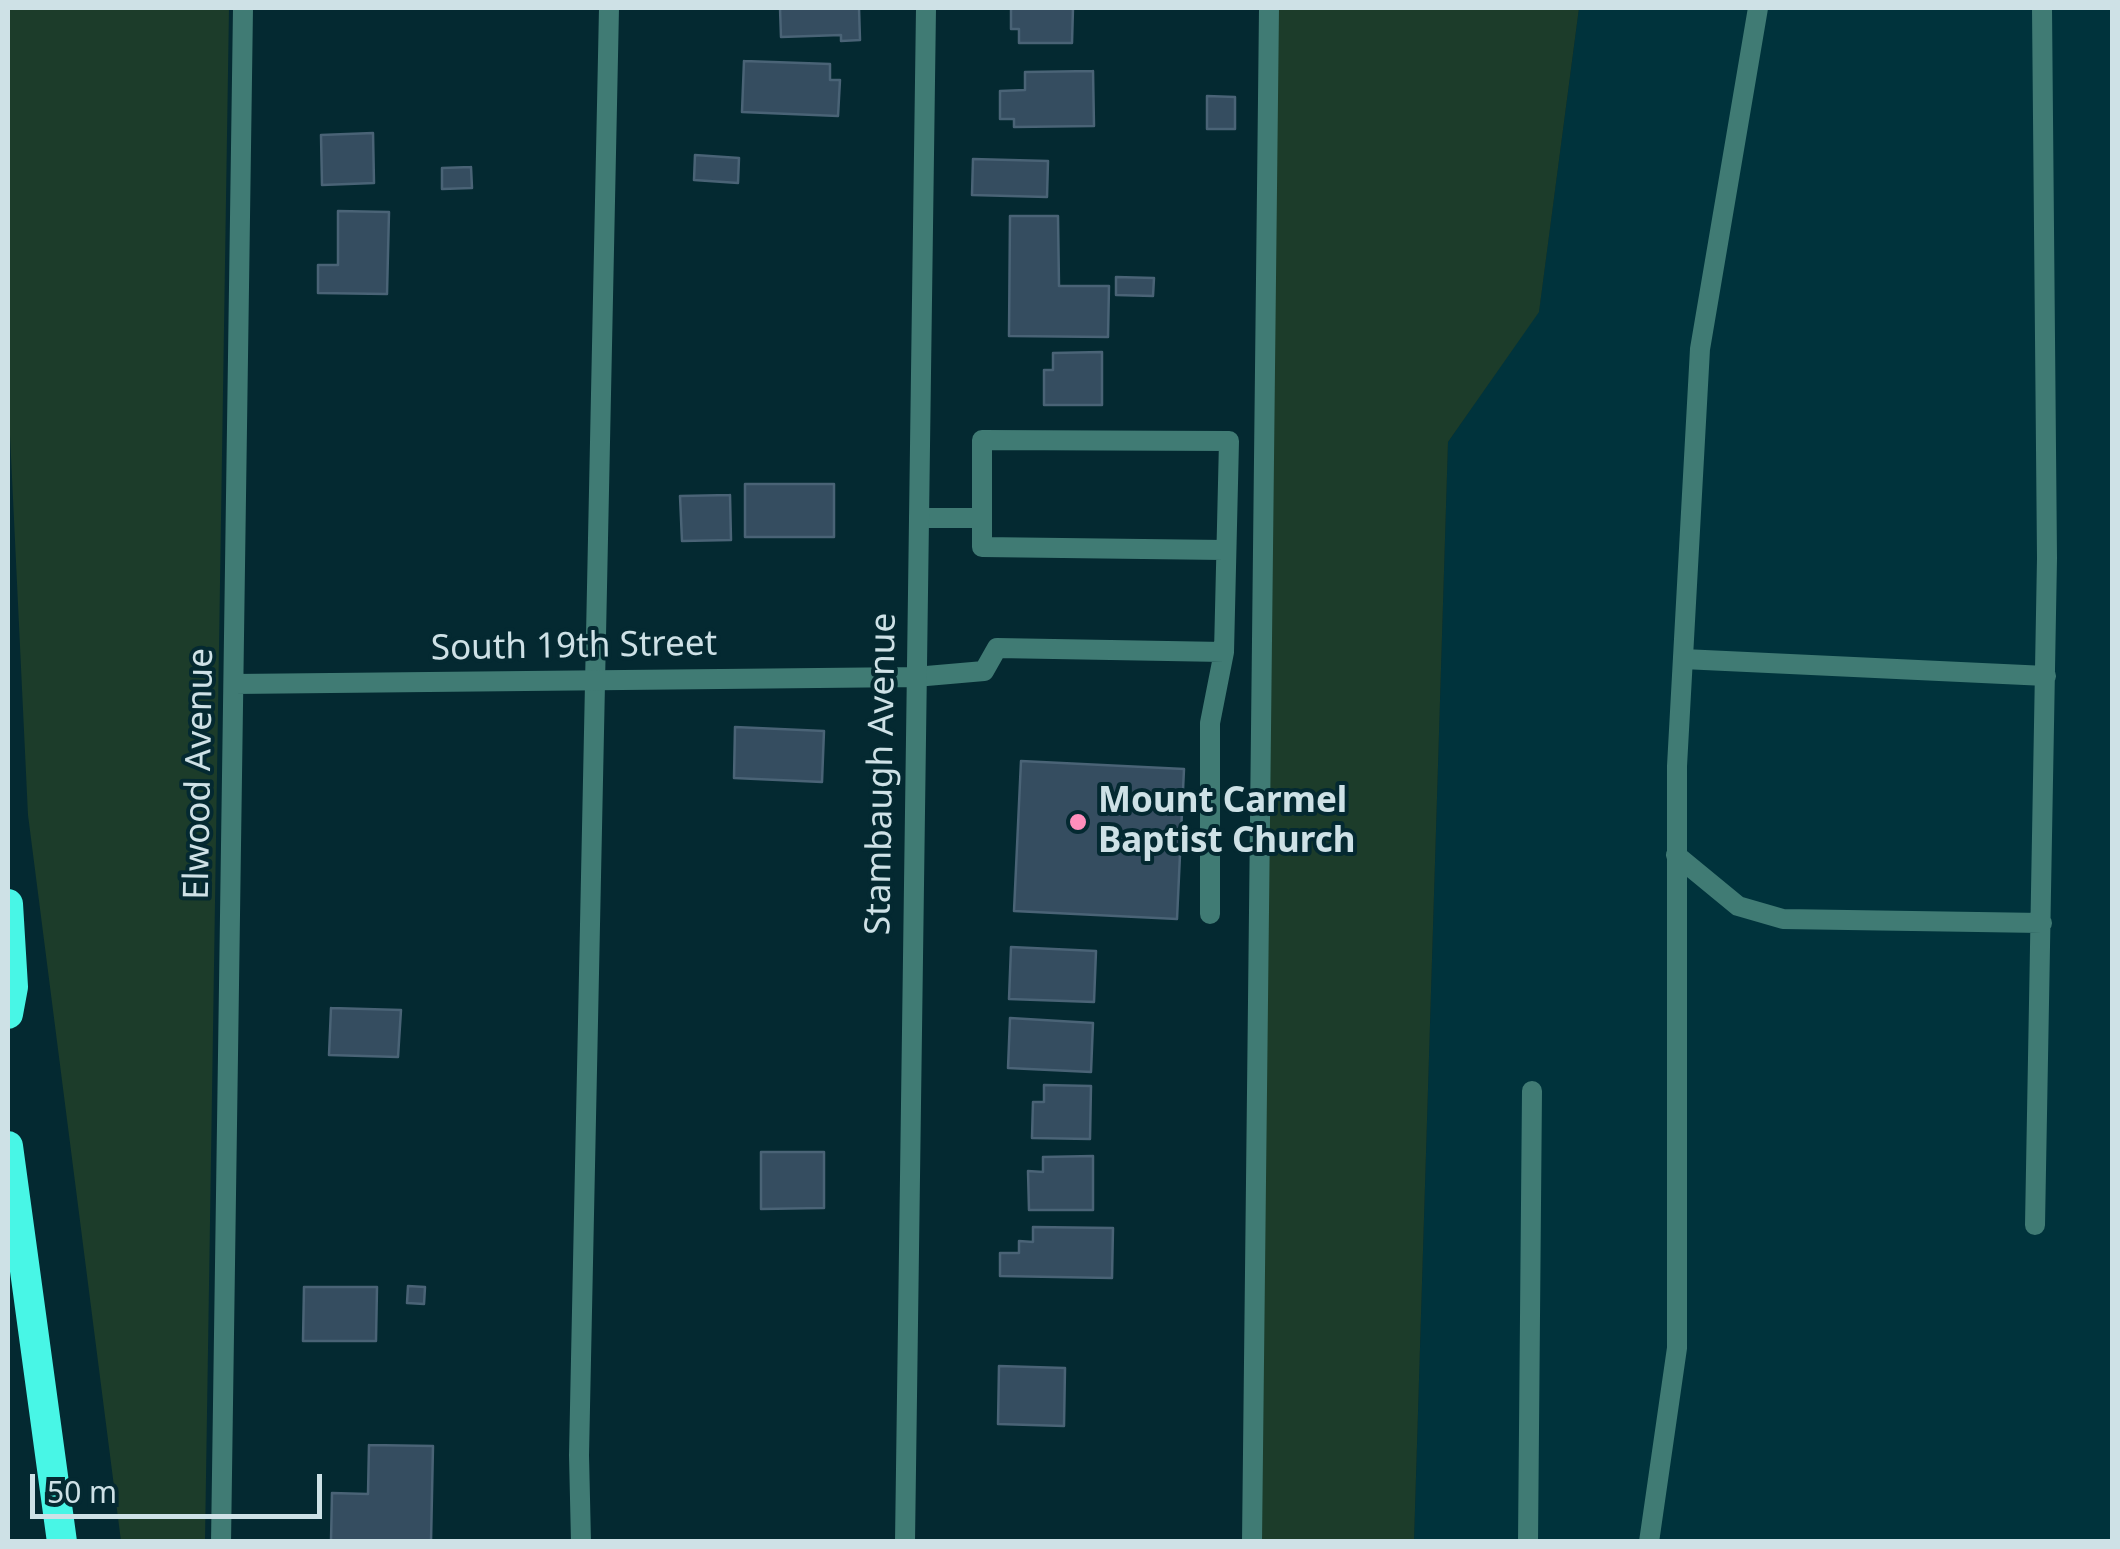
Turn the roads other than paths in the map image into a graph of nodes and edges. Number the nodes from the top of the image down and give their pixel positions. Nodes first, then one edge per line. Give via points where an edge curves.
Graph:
1 (243, 8) edge
2 (608, 8) edge
3 (926, 8) edge
4 (1269, 8) edge
5 (1758, 8) edge
6 (2042, 8) edge
7 (919, 518) junction
8 (981, 518) junction
9 (1224, 550) junction
10 (1224, 652) junction
11 (1683, 659) junction
12 (2046, 676) junction
13 (915, 677) junction
14 (596, 680) junction
15 (234, 684) junction
16 (1676, 855) junction
17 (8, 904) edge
18 (1210, 914) dead end
19 (2042, 923) junction
20 (8, 1014) edge
21 (1532, 1090) dead end
22 (8, 1146) edge
23 (2036, 1224) dead end
24 (62, 1542) edge
25 (221, 1542) edge
26 (582, 1542) edge
27 (905, 1542) edge
28 (1252, 1542) edge
29 (1528, 1542) edge
30 (1649, 1542) edge

1 - 15 street, Elwood Avenue
2 - 14 street
3 - 7 street, Stambaugh Avenue
4 - 28 street
5 - 11 street via 1700,349
6 - 12 street
7 - 8 street
7 - 13 street, Stambaugh Avenue
8 - 9 street via 982,547
8 - 9 street via 982,440 1229,441
9 - 10 street
10 - 13 street, South 19th Street via 996,648 984,671
10 - 18 street via 1210,724
11 - 12 street
11 - 16 street
12 - 19 street
13 - 14 street, South 19th Street
13 - 27 street, Stambaugh Avenue
14 - 15 street, South 19th Street
14 - 26 street
15 - 25 street, Elwood Avenue
16 - 19 street via 1738,906 1783,919
16 - 30 street via 1677,1348
17 - 20 highway via 14,987
19 - 23 street
21 - 29 street
22 - 24 highway

